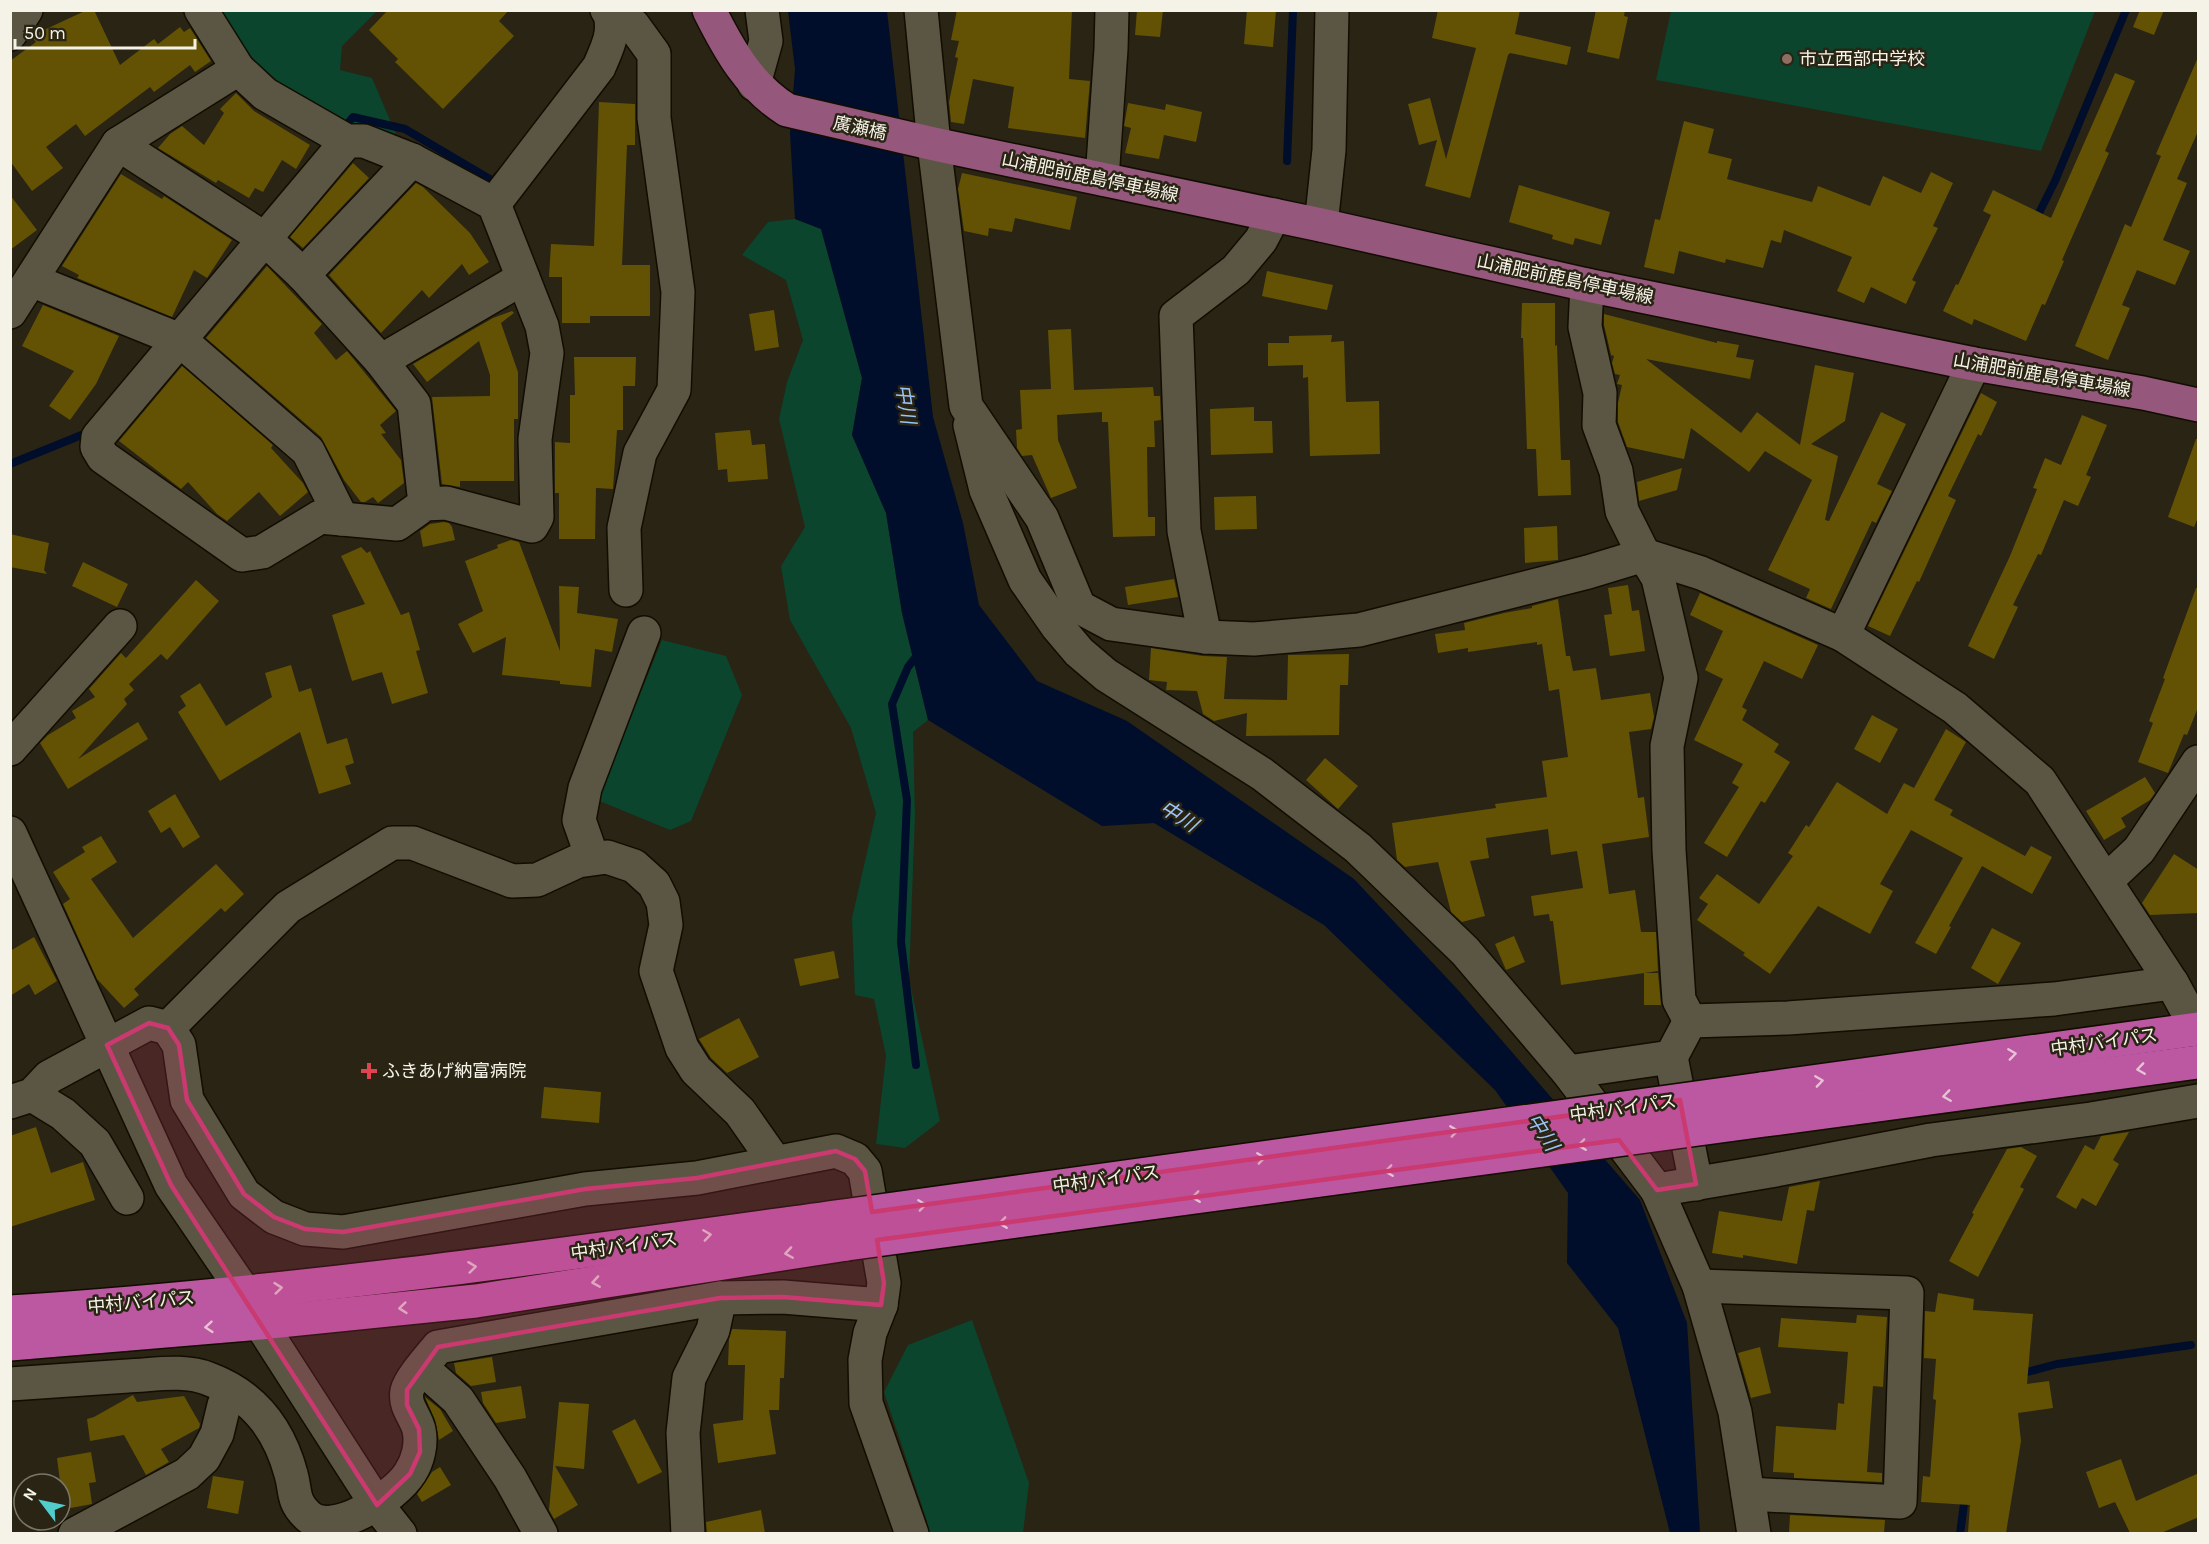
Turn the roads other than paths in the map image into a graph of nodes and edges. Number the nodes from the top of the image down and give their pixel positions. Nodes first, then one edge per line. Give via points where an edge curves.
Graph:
1 (26, 10) edge
2 (201, 10) edge
3 (709, 10) edge
4 (762, 10) edge
5 (921, 10) edge
6 (1112, 10) edge
7 (1332, 10) edge
8 (608, 12) edge
9 (10, 34) edge
10 (238, 69) junction
11 (754, 84) junction
12 (347, 141) junction
13 (118, 144) junction
14 (934, 144) junction
15 (412, 160) junction
16 (1102, 179) junction
17 (494, 204) junction
18 (1274, 215) junction
19 (1321, 225) junction
20 (265, 239) junction
21 (303, 274) junction
22 (523, 278) junction
23 (1587, 285) junction
24 (18, 293) edge
25 (180, 340) junction
26 (381, 361) junction
27 (1974, 364) junction
28 (2199, 405) edge
29 (425, 504) junction
30 (342, 519) junction
31 (1644, 555) junction
32 (626, 590) dead end
33 (1068, 616) junction
34 (120, 626) dead end
35 (644, 633) dead end
36 (1843, 635) junction
37 (1204, 637) junction
38 (10, 749) edge
39 (2199, 762) edge
40 (10, 833) edge
41 (592, 857) junction
42 (2106, 881) junction
43 (2172, 983) junction
44 (1690, 1021) junction
45 (168, 1028) junction
46 (2198, 1029) edge
47 (107, 1045) junction
48 (1671, 1057) junction
49 (2199, 1062) edge
50 (1568, 1072) junction
51 (21, 1098) edge
52 (2199, 1101) edge
53 (1763, 1105) junction
54 (775, 1162) junction
55 (1696, 1184) junction
56 (1657, 1190) junction
57 (127, 1198) dead end
58 (845, 1230) junction
59 (1699, 1287) junction
60 (244, 1292) junction
61 (720, 1298) junction
62 (881, 1305) junction
63 (10, 1312) edge
64 (260, 1323) junction
65 (10, 1344) edge
66 (422, 1368) junction
67 (10, 1384) edge
68 (234, 1392) junction
69 (1748, 1494) junction
70 (377, 1505) junction
71 (75, 1533) edge
72 (400, 1533) edge
73 (541, 1533) edge
74 (688, 1533) edge
75 (912, 1533) edge
76 (1754, 1533) edge

1 - 9 street
2 - 10 street
3 - 11 main road via 731,53
4 - 11 street via 766,41
5 - 14 street
6 - 16 street
7 - 19 street via 1329,150
8 - 17 street via 613,26 599,67
8 - 32 street via 633,25 654,54 654,118 678,292 674,390 640,453 624,528
10 - 12 street via 265,94
10 - 13 street
11 - 14 main road, 廣瀬橋 via 787,110
12 - 15 street via 364,141
12 - 20 street
13 - 20 street
13 - 24 street
14 - 16 main road, 山浦肥前鹿島停車場線
14 - 33 street via 966,406 986,490 1024,579
15 - 17 street
15 - 21 street
16 - 18 main road, 山浦肥前鹿島停車場線
17 - 22 street
18 - 19 main road, 山浦肥前鹿島停車場線
18 - 37 street via 1261,240 1236,270 1176,316 1184,531
19 - 23 main road, 山浦肥前鹿島停車場線
20 - 21 street
20 - 25 street
21 - 26 street
22 - 26 street
22 - 29 street via 542,326 547,353 535,440 537,517 532,526 446,503
23 - 27 main road, 山浦肥前鹿島停車場線
23 - 31 street via 1585,327 1600,393 1599,425 1616,471 1622,511
24 - 25 street
25 - 30 street via 308,451
25 - 30 street via 98,437 97,447 103,456 242,555 262,552 320,517
26 - 29 street via 414,404
27 - 28 main road, 山浦肥前鹿島停車場線
27 - 36 street
29 - 30 street via 397,524
31 - 36 street via 1701,573
31 - 37 street via 1359,630 1254,639
31 - 44 street via 1658,578 1681,678 1667,746 1669,850 1679,1000
33 - 37 street
33 - 50 street via 1079,651 1107,675 1262,774 1358,848 1466,951
34 - 38 street
35 - 41 street via 585,788 579,820
36 - 42 street via 1954,708 2040,781
39 - 42 street via 2139,850
40 - 47 street
41 - 45 street via 537,880 512,881 413,843 392,843 288,907
41 - 54 street via 607,857 634,866 654,884 663,902 666,925 656,971 682,1048 696,1070 740,1112
42 - 43 street
43 - 44 street via 2054,999
43 - 46 street
44 - 48 street
45 - 47 street via 148,1023
45 - 54 street via 179,1045 187,1100 244,1194 274,1217 305,1229 343,1232 585,1189 697,1178
53 -> 46 highway, 中村バイパス
47 - 51 street via 49,1077
47 - 60 street via 171,1185
48 - 50 street
48 - 55 street
49 -> 53 highway, 中村バイパス
50 - 56 street
51 - 57 street via 63,1114 95,1143
52 - 55 street via 1931,1140
53 - 58 highway, 中村バイパス, bridge
54 - 62 street via 836,1151 855,1159 865,1172 884,1282
55 - 56 street
56 - 59 street
60 -> 58 highway, 中村バイパス
58 -> 64 highway, 中村バイパス via 476,1300
59 - 69 street via 1735,1412
59 - 69 street via 1906,1293 1900,1502
60 - 63 highway, 中村バイパス
60 - 64 street
61 - 62 street via 783,1297
61 - 66 street via 438,1347
61 - 74 street via 713,1330 689,1378 683,1433
62 - 75 street via 865,1360 866,1403
64 -> 65 highway, 中村バイパス
64 - 70 street
66 - 70 street via 407,1390 407,1405 419,1429 420,1452 410,1474
66 - 73 street via 458,1400
67 - 68 street via 179,1373 208,1378
68 - 70 street via 258,1408 273,1430 285,1455 294,1499 308,1517 324,1523
68 - 71 street via 224,1405 217,1434 204,1458 187,1474
69 - 76 street
70 - 72 street

